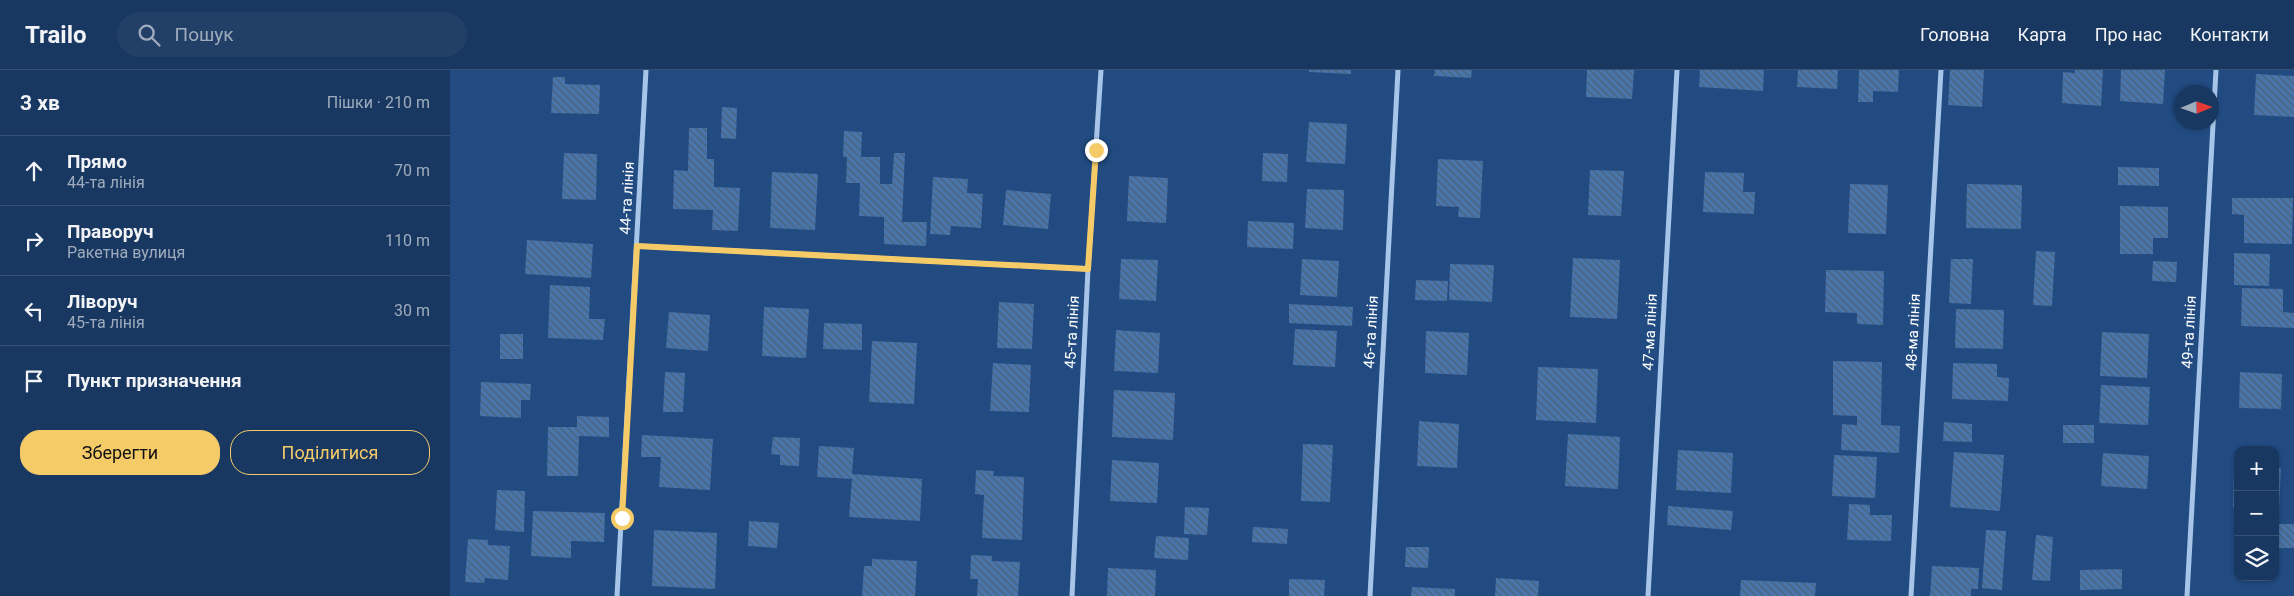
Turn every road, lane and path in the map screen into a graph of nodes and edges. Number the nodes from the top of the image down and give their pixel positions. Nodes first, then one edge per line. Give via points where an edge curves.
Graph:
1 (646, 70) edge
2 (1101, 70) edge
3 (1398, 70) edge
4 (1677, 70) edge
5 (1940, 70) edge
6 (2216, 70) edge
7 (637, 246) junction
8 (1088, 269) junction
9 (617, 596) edge
10 (1072, 596) edge
11 (1370, 596) edge
12 (1648, 596) edge
13 (1911, 596) edge
14 (2187, 596) edge

1 - 7 street, 44-та лінія
2 - 8 street, 45-та лінія
3 - 11 street, 46-та лінія
4 - 12 street, 47-ма лінія
5 - 13 street, 48-ма лінія
6 - 14 street, 49-та лінія
7 - 8 street
7 - 9 street, 44-та лінія
8 - 10 street, 45-та лінія

